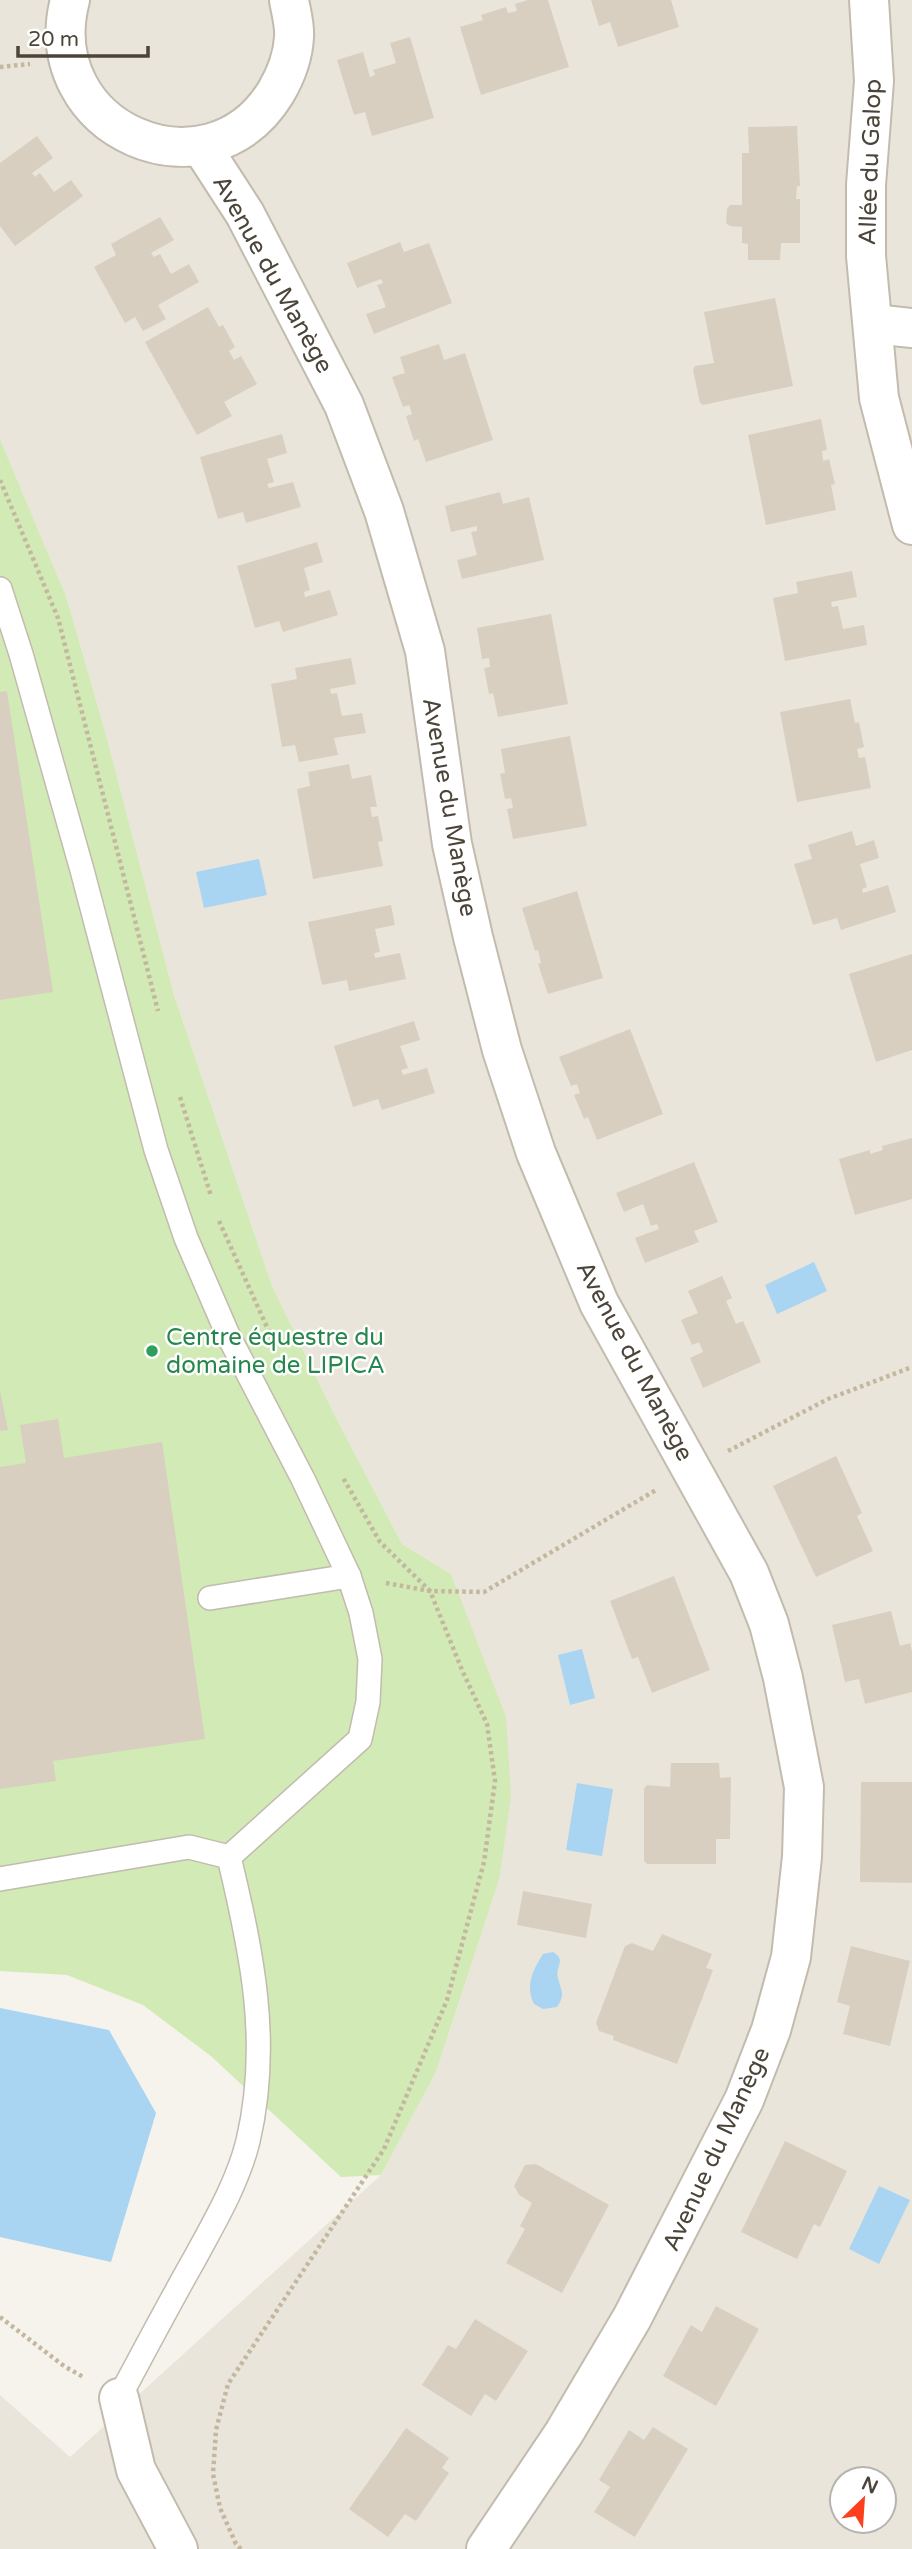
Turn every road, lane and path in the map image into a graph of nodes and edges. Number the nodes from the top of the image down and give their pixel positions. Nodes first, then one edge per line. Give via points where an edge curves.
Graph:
1 (69, 0) edge
2 (289, 0) edge
3 (869, 0) edge
4 (201, 146) junction
5 (874, 324) junction
6 (912, 328) edge
7 (0, 480) edge
8 (912, 525) edge
9 (0, 589) edge
10 (160, 1021) dead end
11 (178, 1089) dead end
12 (213, 1203) dead end
13 (217, 1216) dead end
14 (276, 1348) dead end
15 (912, 1367) edge
16 (338, 1469) dead end
17 (692, 1470) junction
18 (349, 1576) junction
19 (430, 1591) junction
20 (210, 1598) dead end
21 (229, 1857) junction
22 (0, 1879) edge
23 (0, 2317) edge
24 (119, 2398) junction
25 (178, 2549) edge
26 (241, 2549) edge
27 (486, 2549) edge

1 - 4 street via 64,22 67,61 81,93 103,119 132,138 166,147
2 - 4 street via 295,36 287,74 267,107 247,124
3 - 5 street, Allée du Galop via 874,81 866,256
4 - 17 street, Avenue du Manège via 245,214 344,405 384,511 425,652 452,844 510,1076 536,1153 599,1303
5 - 6 street
5 - 8 street, Allée du Galop via 879,398
7 - 10 path via 58,618
9 - 18 lane via 82,870 156,1150 186,1238 228,1335
11 - 12 path
13 - 14 path
15 - 17 path via 828,1399
16 - 19 path via 380,1542
17 - 19 path via 484,1592
17 - 27 street, Avenue du Manège via 749,1573 783,1678 804,1787 791,1957 771,2030 744,2100 689,2211 565,2433
18 - 19 path
18 - 20 lane
18 - 21 lane via 370,1659 360,1739
19 - 26 path via 487,1724 495,1781 484,1862 447,2000 384,2149 228,2385 216,2430 213,2474 220,2508
21 - 22 lane via 189,1847
21 - 24 lane via 259,2014 257,2085 248,2143 224,2203
23 - 24 path via 64,2366
24 - 25 street via 136,2470

